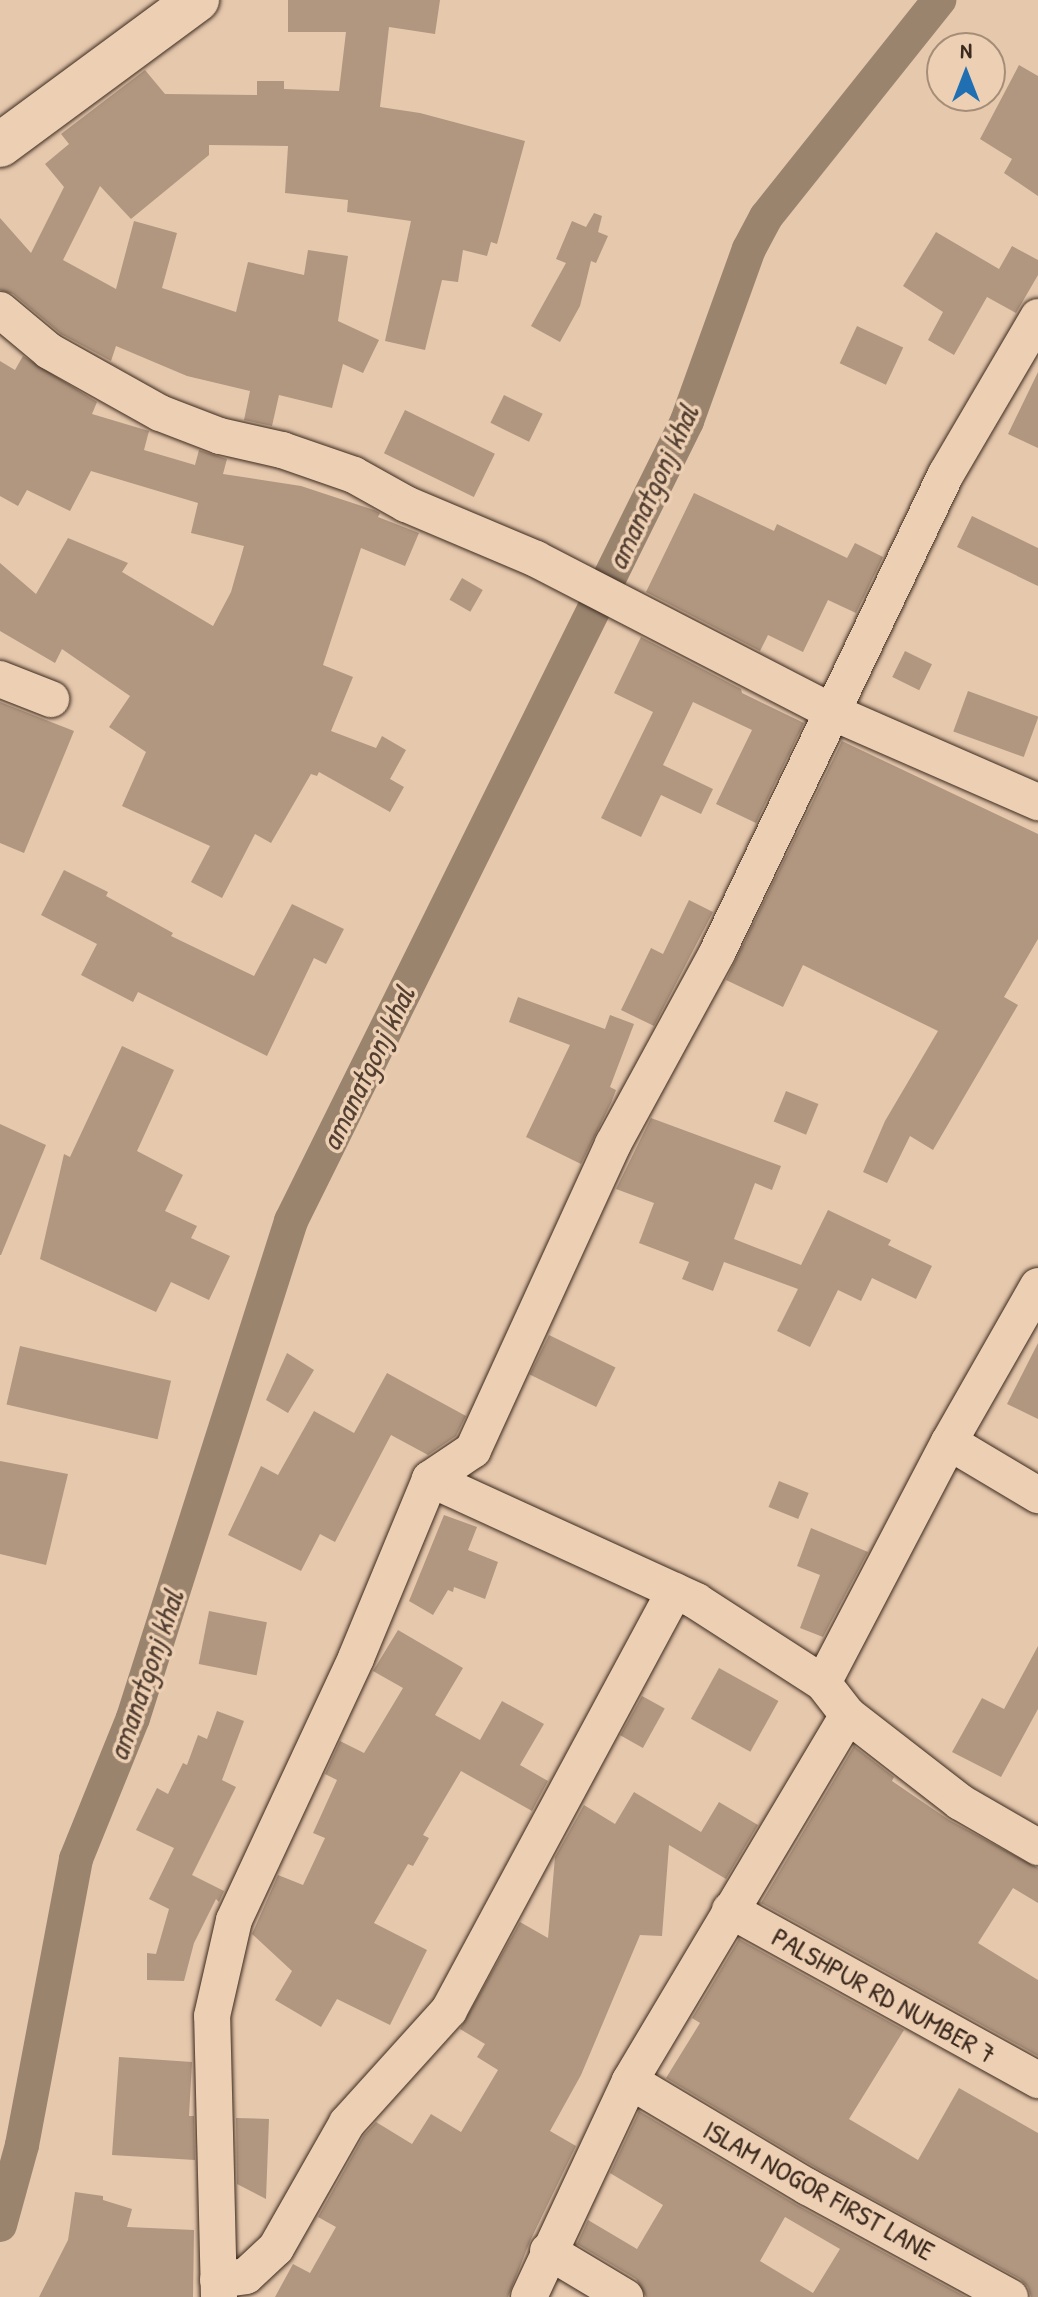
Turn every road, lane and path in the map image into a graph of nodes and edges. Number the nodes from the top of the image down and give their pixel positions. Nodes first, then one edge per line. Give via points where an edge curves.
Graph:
1 (197, 0) edge
2 (0, 145) edge
3 (0, 310) edge
4 (1038, 317) edge
5 (0, 679) edge
6 (51, 699) dead end
7 (834, 713) junction
8 (1038, 801) edge
9 (1038, 1286) edge
10 (949, 1442) junction
11 (430, 1479) junction
12 (1038, 1495) edge
13 (675, 1591) junction
14 (823, 1683) junction
15 (848, 1715) junction
16 (1038, 1847) edge
17 (730, 1910) junction
18 (1038, 2080) edge
19 (630, 2081) junction
20 (548, 2251) junction
21 (219, 2288) edge
22 (529, 2297) edge
23 (625, 2297) edge
24 (1010, 2297) edge

1 - 2 main road
3 - 7 street via 49,351 160,413 354,475 406,504 536,559
4 - 7 street via 946,474
5 - 6 street
7 - 8 street
7 - 11 street via 717,953 613,1144 473,1450
9 - 10 street
10 - 12 street
10 - 14 street
11 - 13 street
11 - 21 street via 356,1658 234,1920 212,2016
13 - 14 street
13 - 21 street via 449,2010 347,2123 276,2248 246,2276
14 - 15 street
15 - 16 street via 960,1802
15 - 17 street
17 - 18 street, PALSHPUR RD NUMBER 7
17 - 19 street
19 - 20 street
19 - 24 street, ISLAM NOGOR FIRST LANE via 808,2187
20 - 22 street
20 - 23 street

